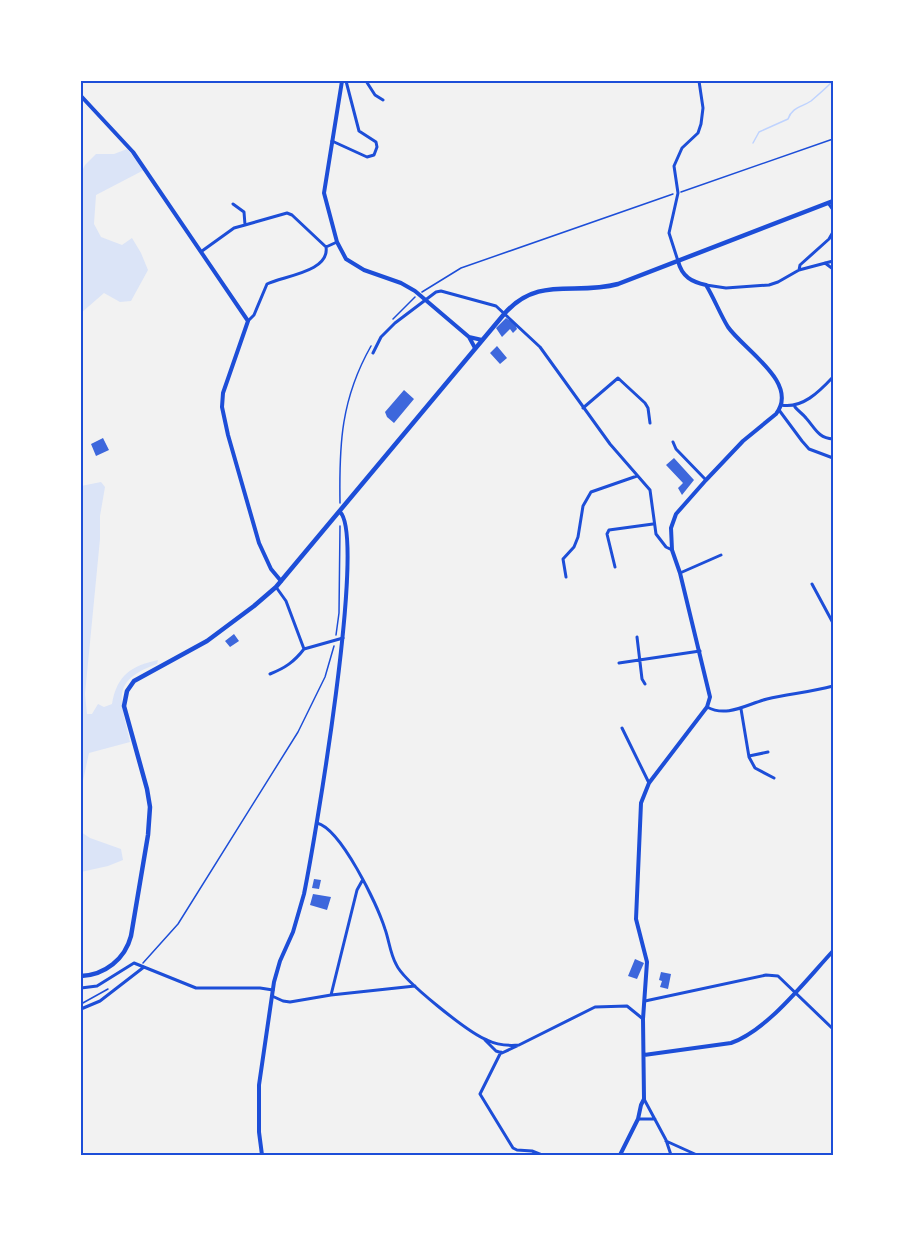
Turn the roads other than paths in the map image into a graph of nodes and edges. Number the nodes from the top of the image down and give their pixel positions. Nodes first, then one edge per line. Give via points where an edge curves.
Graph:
1 (342, 81) edge
2 (346, 81) edge
3 (366, 81) edge
4 (699, 81) edge
5 (81, 96) edge
6 (383, 100) dead end
7 (332, 141) junction
8 (830, 202) edge
9 (233, 204) dead end
10 (833, 210) edge
11 (245, 225) junction
12 (833, 232) edge
13 (336, 242) junction
14 (326, 247) junction
15 (202, 251) junction
16 (678, 261) junction
17 (833, 261) edge
18 (824, 263) junction
19 (833, 269) edge
20 (799, 270) junction
21 (706, 285) junction
22 (424, 300) junction
23 (505, 313) junction
24 (248, 321) junction
25 (469, 337) junction
26 (482, 340) junction
27 (475, 348) junction
28 (373, 353) dead end
29 (833, 377) edge
30 (795, 407) junction
31 (582, 408) junction
32 (780, 408) junction
33 (650, 423) dead end
34 (833, 438) edge
35 (673, 442) dead end
36 (833, 458) edge
37 (638, 475) junction
38 (706, 480) junction
39 (340, 512) junction
40 (653, 524) junction
41 (672, 550) junction
42 (721, 555) dead end
43 (615, 567) dead end
44 (680, 573) junction
45 (566, 577) dead end
46 (282, 581) junction
47 (812, 584) dead end
48 (276, 587) junction
49 (833, 623) edge
50 (638, 637) dead end
51 (343, 638) junction
52 (304, 649) junction
53 (700, 651) junction
54 (639, 661) junction
55 (619, 663) dead end
56 (270, 674) dead end
57 (645, 684) dead end
58 (833, 686) edge
59 (707, 707) junction
60 (741, 709) junction
61 (622, 728) dead end
62 (768, 752) dead end
63 (749, 757) junction
64 (774, 778) dead end
65 (649, 783) junction
66 (317, 823) junction
67 (363, 880) junction
68 (833, 951) edge
69 (142, 966) junction
70 (81, 976) edge
71 (415, 987) junction
72 (81, 988) edge
73 (273, 993) junction
74 (794, 993) junction
75 (331, 995) junction
76 (645, 1001) junction
77 (81, 1009) edge
78 (643, 1019) junction
79 (833, 1029) edge
80 (481, 1036) junction
81 (519, 1045) junction
82 (501, 1052) junction
83 (644, 1055) junction
84 (644, 1099) junction
85 (638, 1119) junction
86 (655, 1119) junction
87 (666, 1140) junction
88 (517, 1153) edge
89 (262, 1155) edge
90 (542, 1155) edge
91 (620, 1155) edge
92 (670, 1155) edge
93 (697, 1155) edge

1 - 7 street
2 - 7 street via 359,131 376,142 376,152 368,157
3 - 6 street
4 - 16 street via 704,108 702,124 682,148 674,166 678,193 669,233
5 - 15 street via 133,152
7 - 13 street via 324,193
8 - 10 street
8 - 16 main road
9 - 11 street via 244,212
11 - 14 street via 287,213
11 - 15 street via 234,228
12 - 20 street
13 - 14 street
13 - 22 street via 355,266 401,283
14 - 24 street via 322,261 307,272 267,284
15 - 24 street
16 - 21 street via 689,280
16 - 23 main road via 607,287 533,292
17 - 18 street
18 - 19 street
18 - 20 street
20 - 21 street via 769,285
21 - 32 street via 732,331 781,387
22 - 23 street via 441,291 496,306
22 - 25 street
22 - 28 street via 381,337
23 - 26 main road
23 - 31 street via 540,347
24 - 46 street via 223,393 222,407 259,543 271,569
25 - 26 street
25 - 27 street
26 - 27 main road
27 - 39 main road
29 - 30 street
30 - 32 street
30 - 34 street via 817,433
31 - 33 street via 618,378 645,403
31 - 37 street
32 - 36 street via 809,449
32 - 38 street
35 - 38 street
37 - 40 street via 652,495
37 - 45 street via 591,492 574,547 563,559
38 - 41 street via 676,514
39 - 46 main road
39 - 51 street via 346,524
40 - 41 street via 656,534
40 - 43 street via 609,530
41 - 44 street
42 - 44 street
44 - 53 street
46 - 48 main road
47 - 49 street
48 - 52 street via 284,596
48 - 70 main road via 207,641 144,674 128,689 124,706 150,807 141,882 125,950 106,969
50 - 54 street
51 - 52 street
51 - 66 street
52 - 56 street via 286,668
53 - 54 street
53 - 59 street via 710,697
54 - 55 street
54 - 57 street
58 - 60 street via 766,699
59 - 60 street via 716,712
59 - 65 street
60 - 63 street
61 - 65 street
62 - 63 street
63 - 64 street via 755,768
65 - 76 street via 641,803 636,919 647,962
66 - 67 street via 328,827
66 - 73 street via 301,906 277,969
67 - 71 street via 385,928 395,964
67 - 75 street via 357,890
68 - 74 street
69 - 72 street via 134,963 97,986
69 - 73 street via 196,988 260,988
69 - 77 street via 100,1001
71 - 75 street
71 - 80 street
73 - 75 street via 290,1002
73 - 89 street via 258,1096
74 - 76 street via 778,976 766,975
74 - 79 street
74 - 83 street via 760,1028 741,1040
76 - 78 street
78 - 81 street via 627,1006 595,1006
78 - 83 street
80 - 81 street via 487,1041
80 - 82 street
81 - 82 street
82 - 88 street via 480,1094
83 - 84 street
84 - 85 street
84 - 86 street
85 - 86 street
85 - 91 street
86 - 87 street
87 - 92 street
87 - 93 street
88 - 90 street via 532,1151

